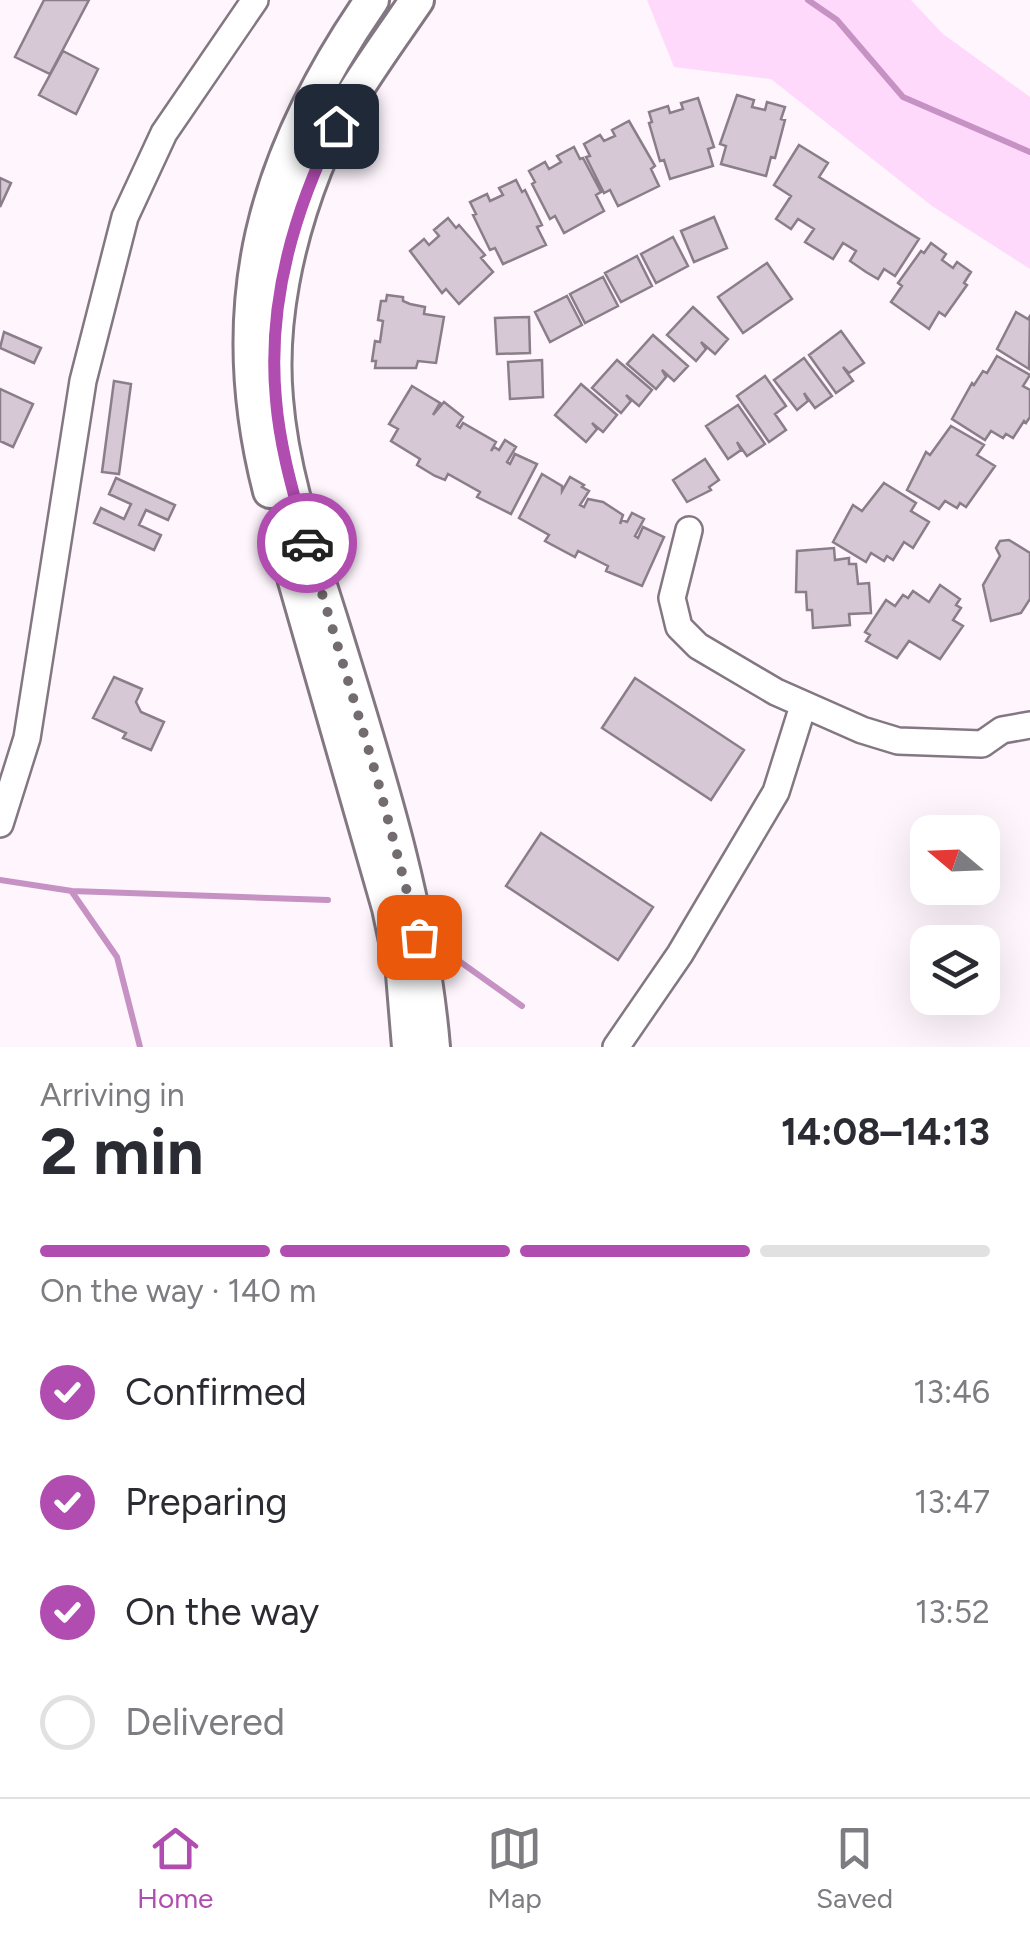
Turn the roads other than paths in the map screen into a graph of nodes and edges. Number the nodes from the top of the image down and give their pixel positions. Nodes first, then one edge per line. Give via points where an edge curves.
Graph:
1 (254, 0) edge
2 (372, 0) edge
3 (417, 0) edge
4 (689, 530) dead end
5 (803, 706) junction
6 (1030, 724) edge
7 (0, 824) edge
8 (409, 1047) edge
9 (433, 1047) edge
10 (616, 1047) edge

1 - 7 street via 164,133 125,218 83,381 27,738
2 - 8 main road via 303,112 268,206 251,304 252,400 286,552 389,908
3 - 9 main road via 316,166 286,259 276,398 307,546 412,903
4 - 5 street via 672,598 679,627 698,646
5 - 6 street via 898,741 982,744 1002,730
5 - 10 street via 776,792

